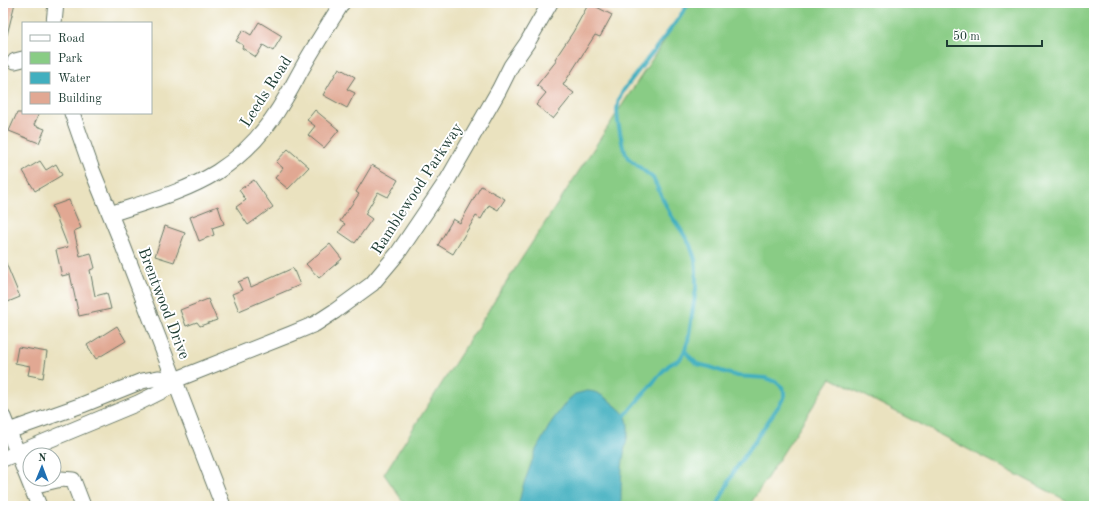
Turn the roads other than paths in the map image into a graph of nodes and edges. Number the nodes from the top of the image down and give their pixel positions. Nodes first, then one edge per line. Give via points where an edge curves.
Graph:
1 (56, 3) edge
2 (342, 3) edge
3 (550, 3) edge
4 (54, 22) edge
5 (72, 114) edge
6 (110, 214) junction
7 (175, 380) junction
8 (5, 427) edge
9 (18, 453) junction
10 (3, 459) edge
11 (22, 462) edge
12 (62, 479) edge
13 (32, 487) edge
14 (39, 506) edge
15 (83, 506) edge
16 (224, 506) edge

1 - 4 street
2 - 6 street, Leeds Road via 277,112 255,141 230,163 202,180
3 - 7 street, Ramblewood Parkway via 511,66 448,179 398,253 372,284 315,324
5 - 6 street, Brentwood Drive
6 - 7 street, Brentwood Drive
7 - 8 street, Ramblewood Parkway via 158,378 142,381 82,405
7 - 9 street, Ramblewood Parkway via 168,388 138,403
7 - 16 street, Brentwood Drive
8 - 9 street
9 - 10 street, Ramblewood Parkway
9 - 11 street
12 - 15 street via 73,480
13 - 14 street

